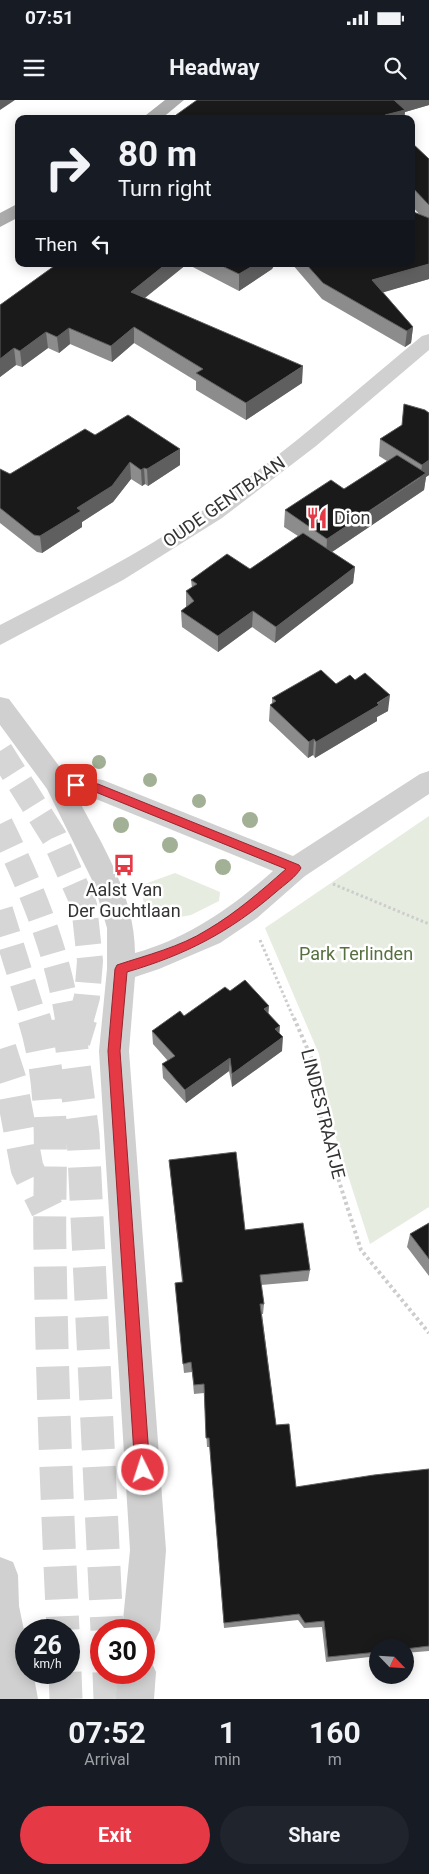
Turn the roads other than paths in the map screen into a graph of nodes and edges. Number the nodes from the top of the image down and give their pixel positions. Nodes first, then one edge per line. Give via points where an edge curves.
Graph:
1 (176, 100) edge
2 (155, 115) edge
3 (15, 211) edge
4 (0, 221) edge
5 (429, 340) edge
6 (0, 636) edge
7 (0, 706) edge
8 (429, 780) edge
9 (57, 783) junction
10 (295, 868) junction
11 (121, 969) junction
12 (0, 1575) edge
13 (142, 1619) edge
14 (136, 1684) edge
15 (19, 1699) edge
16 (134, 1699) edge

1 - 2 main road
3 - 4 main road
5 - 6 street, OUDE GENTBAAN via 254,485 183,534
7 - 9 street
8 - 10 street
9 - 10 street via 94,787
9 - 11 street via 108,884 121,928
10 - 11 street via 247,910 210,935 149,961
11 - 13 street via 114,1051 148,1550
12 - 15 street via 1,1606
14 - 16 street

